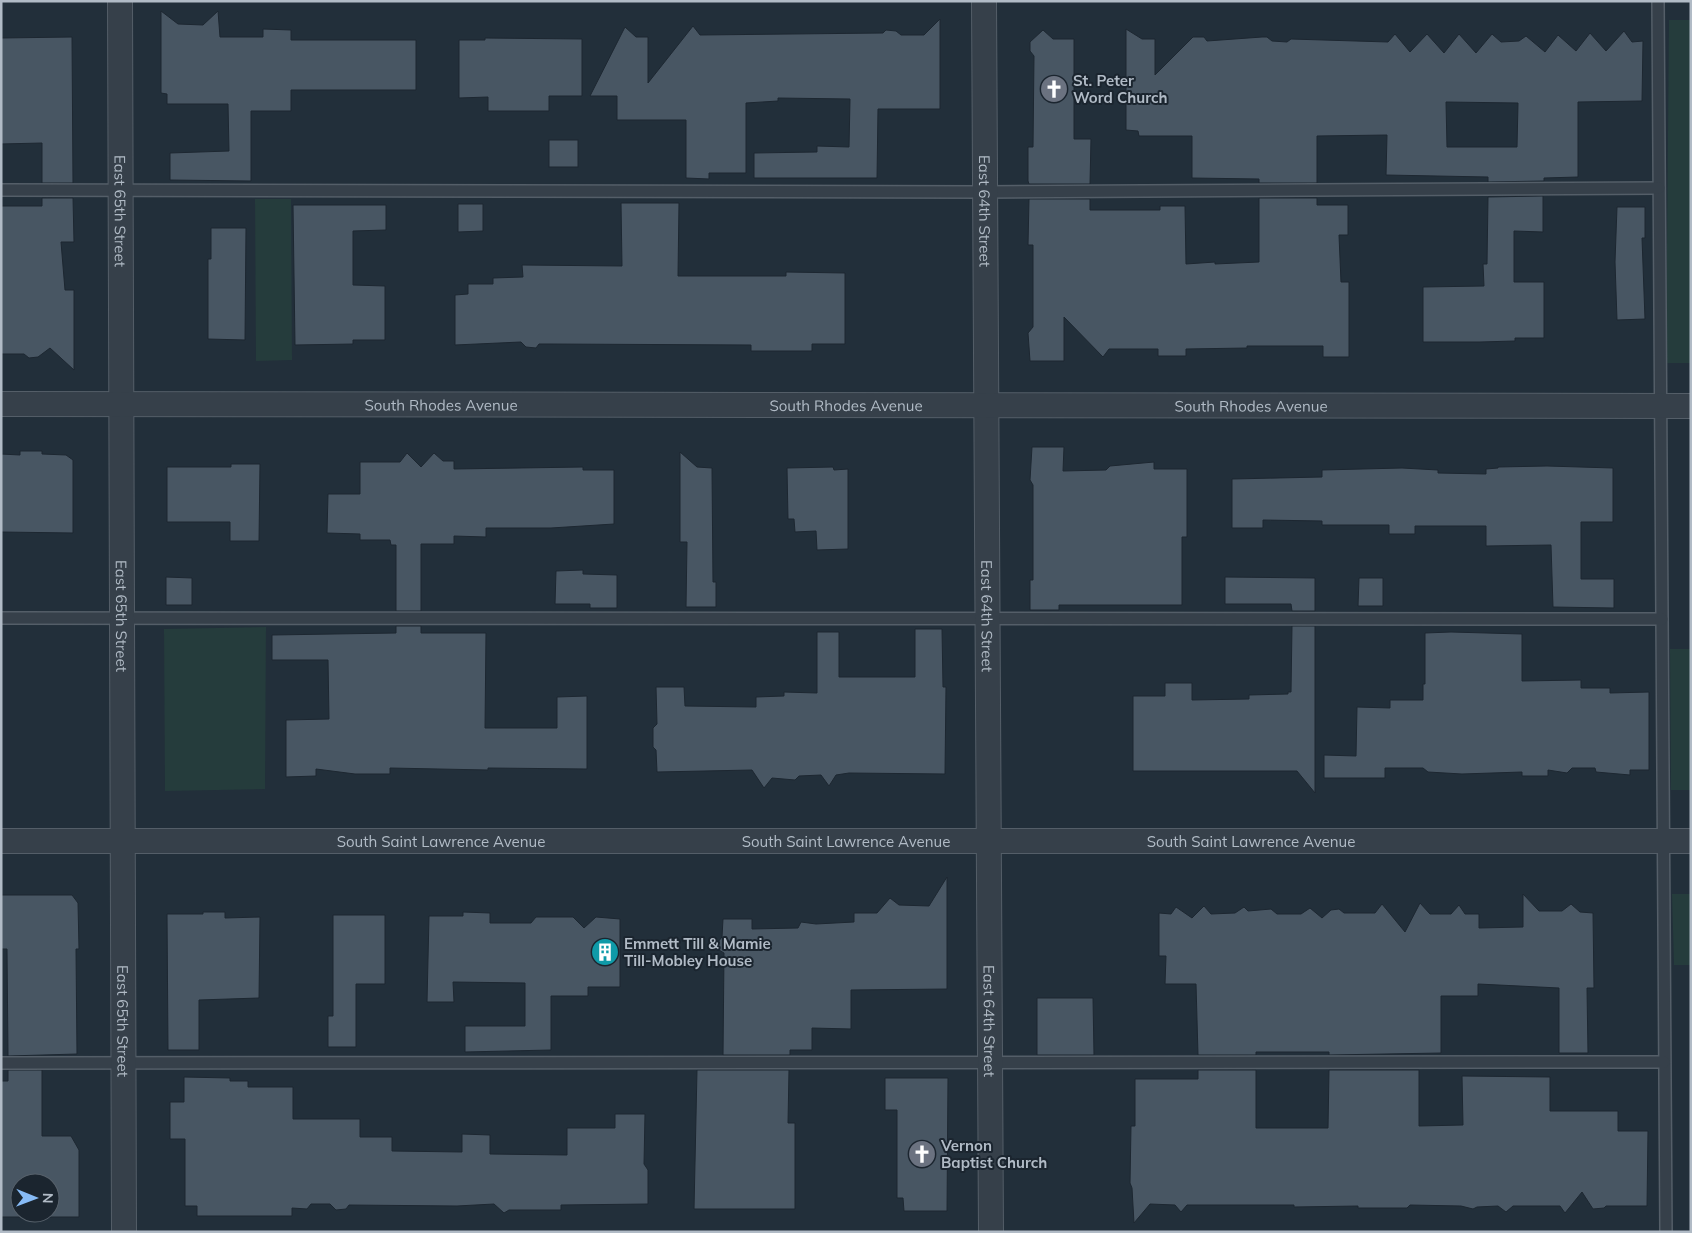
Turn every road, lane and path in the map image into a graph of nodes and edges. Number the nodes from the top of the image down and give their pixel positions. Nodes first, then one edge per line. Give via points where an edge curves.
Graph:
1 (120, 1) edge
2 (984, 1) edge
3 (1658, 1) edge
4 (1659, 188) junction
5 (1, 190) edge
6 (121, 190) junction
7 (985, 192) junction
8 (1, 404) edge
9 (122, 404) junction
10 (987, 405) junction
11 (1660, 405) junction
12 (1691, 406) edge
13 (1, 618) edge
14 (122, 618) junction
15 (988, 619) junction
16 (1662, 619) junction
17 (1, 841) edge
18 (123, 841) junction
19 (989, 842) junction
20 (1663, 842) junction
21 (1691, 842) edge
22 (990, 1062) junction
23 (1664, 1062) junction
24 (1, 1063) edge
25 (124, 1063) junction
26 (124, 1232) edge
27 (991, 1232) edge
28 (1666, 1232) edge

1 - 6 street, East 65th Street
2 - 7 street, East 64th Street
3 - 4 lane
4 - 7 lane
4 - 11 lane
5 - 6 lane
6 - 7 lane
6 - 9 street, East 65th Street
7 - 10 street, East 64th Street
8 - 9 street, South Rhodes Avenue
9 - 10 street, South Rhodes Avenue
9 - 14 street, East 65th Street
10 - 11 street, South Rhodes Avenue
10 - 15 street, East 64th Street
11 - 12 street, South Rhodes Avenue
11 - 16 lane
13 - 14 lane
14 - 15 lane
14 - 18 street, East 65th Street
15 - 16 lane
15 - 19 street, East 64th Street
16 - 20 lane
17 - 18 street, South Saint Lawrence Avenue
18 - 19 street, South Saint Lawrence Avenue
18 - 25 street, East 65th Street
19 - 20 street, South Saint Lawrence Avenue
19 - 22 street, East 64th Street
20 - 21 street, South Saint Lawrence Avenue
20 - 23 lane
22 - 23 lane
22 - 25 lane
22 - 27 street, East 64th Street
23 - 28 lane
24 - 25 lane
25 - 26 street, East 65th Street

